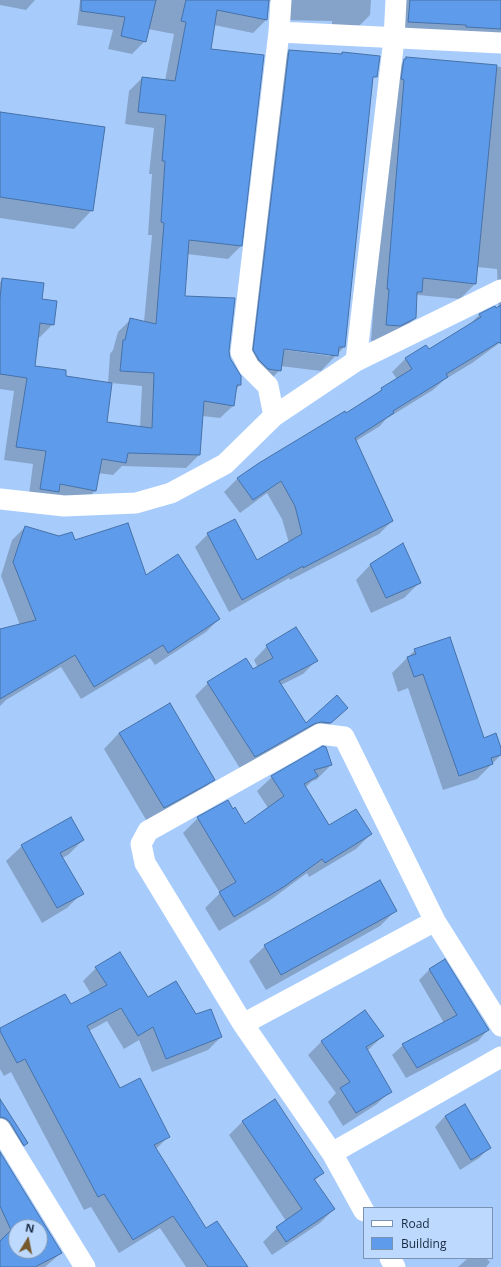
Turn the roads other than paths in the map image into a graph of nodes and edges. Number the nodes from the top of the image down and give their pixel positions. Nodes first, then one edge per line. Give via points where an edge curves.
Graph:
1 (281, 0) edge
2 (396, 0) edge
3 (279, 32) junction
4 (394, 39) junction
5 (501, 43) edge
6 (501, 290) edge
7 (356, 361) junction
8 (274, 416) junction
9 (0, 499) edge
10 (435, 921) junction
11 (243, 1024) junction
12 (501, 1026) edge
13 (501, 1057) edge
14 (0, 1129) edge
15 (332, 1153) junction
16 (363, 1209) edge
17 (85, 1267) edge

1 - 3 street
2 - 4 street
3 - 4 street
3 - 8 street via 241,352 249,367 268,386
4 - 5 street
4 - 7 street
6 - 7 street
7 - 8 street
8 - 9 street via 225,464 171,493 136,503 64,506
10 - 11 street
10 - 11 street via 344,737 320,734 148,831 141,844 145,863
10 - 12 street
11 - 15 street
13 - 15 street
14 - 17 street
15 - 16 street

